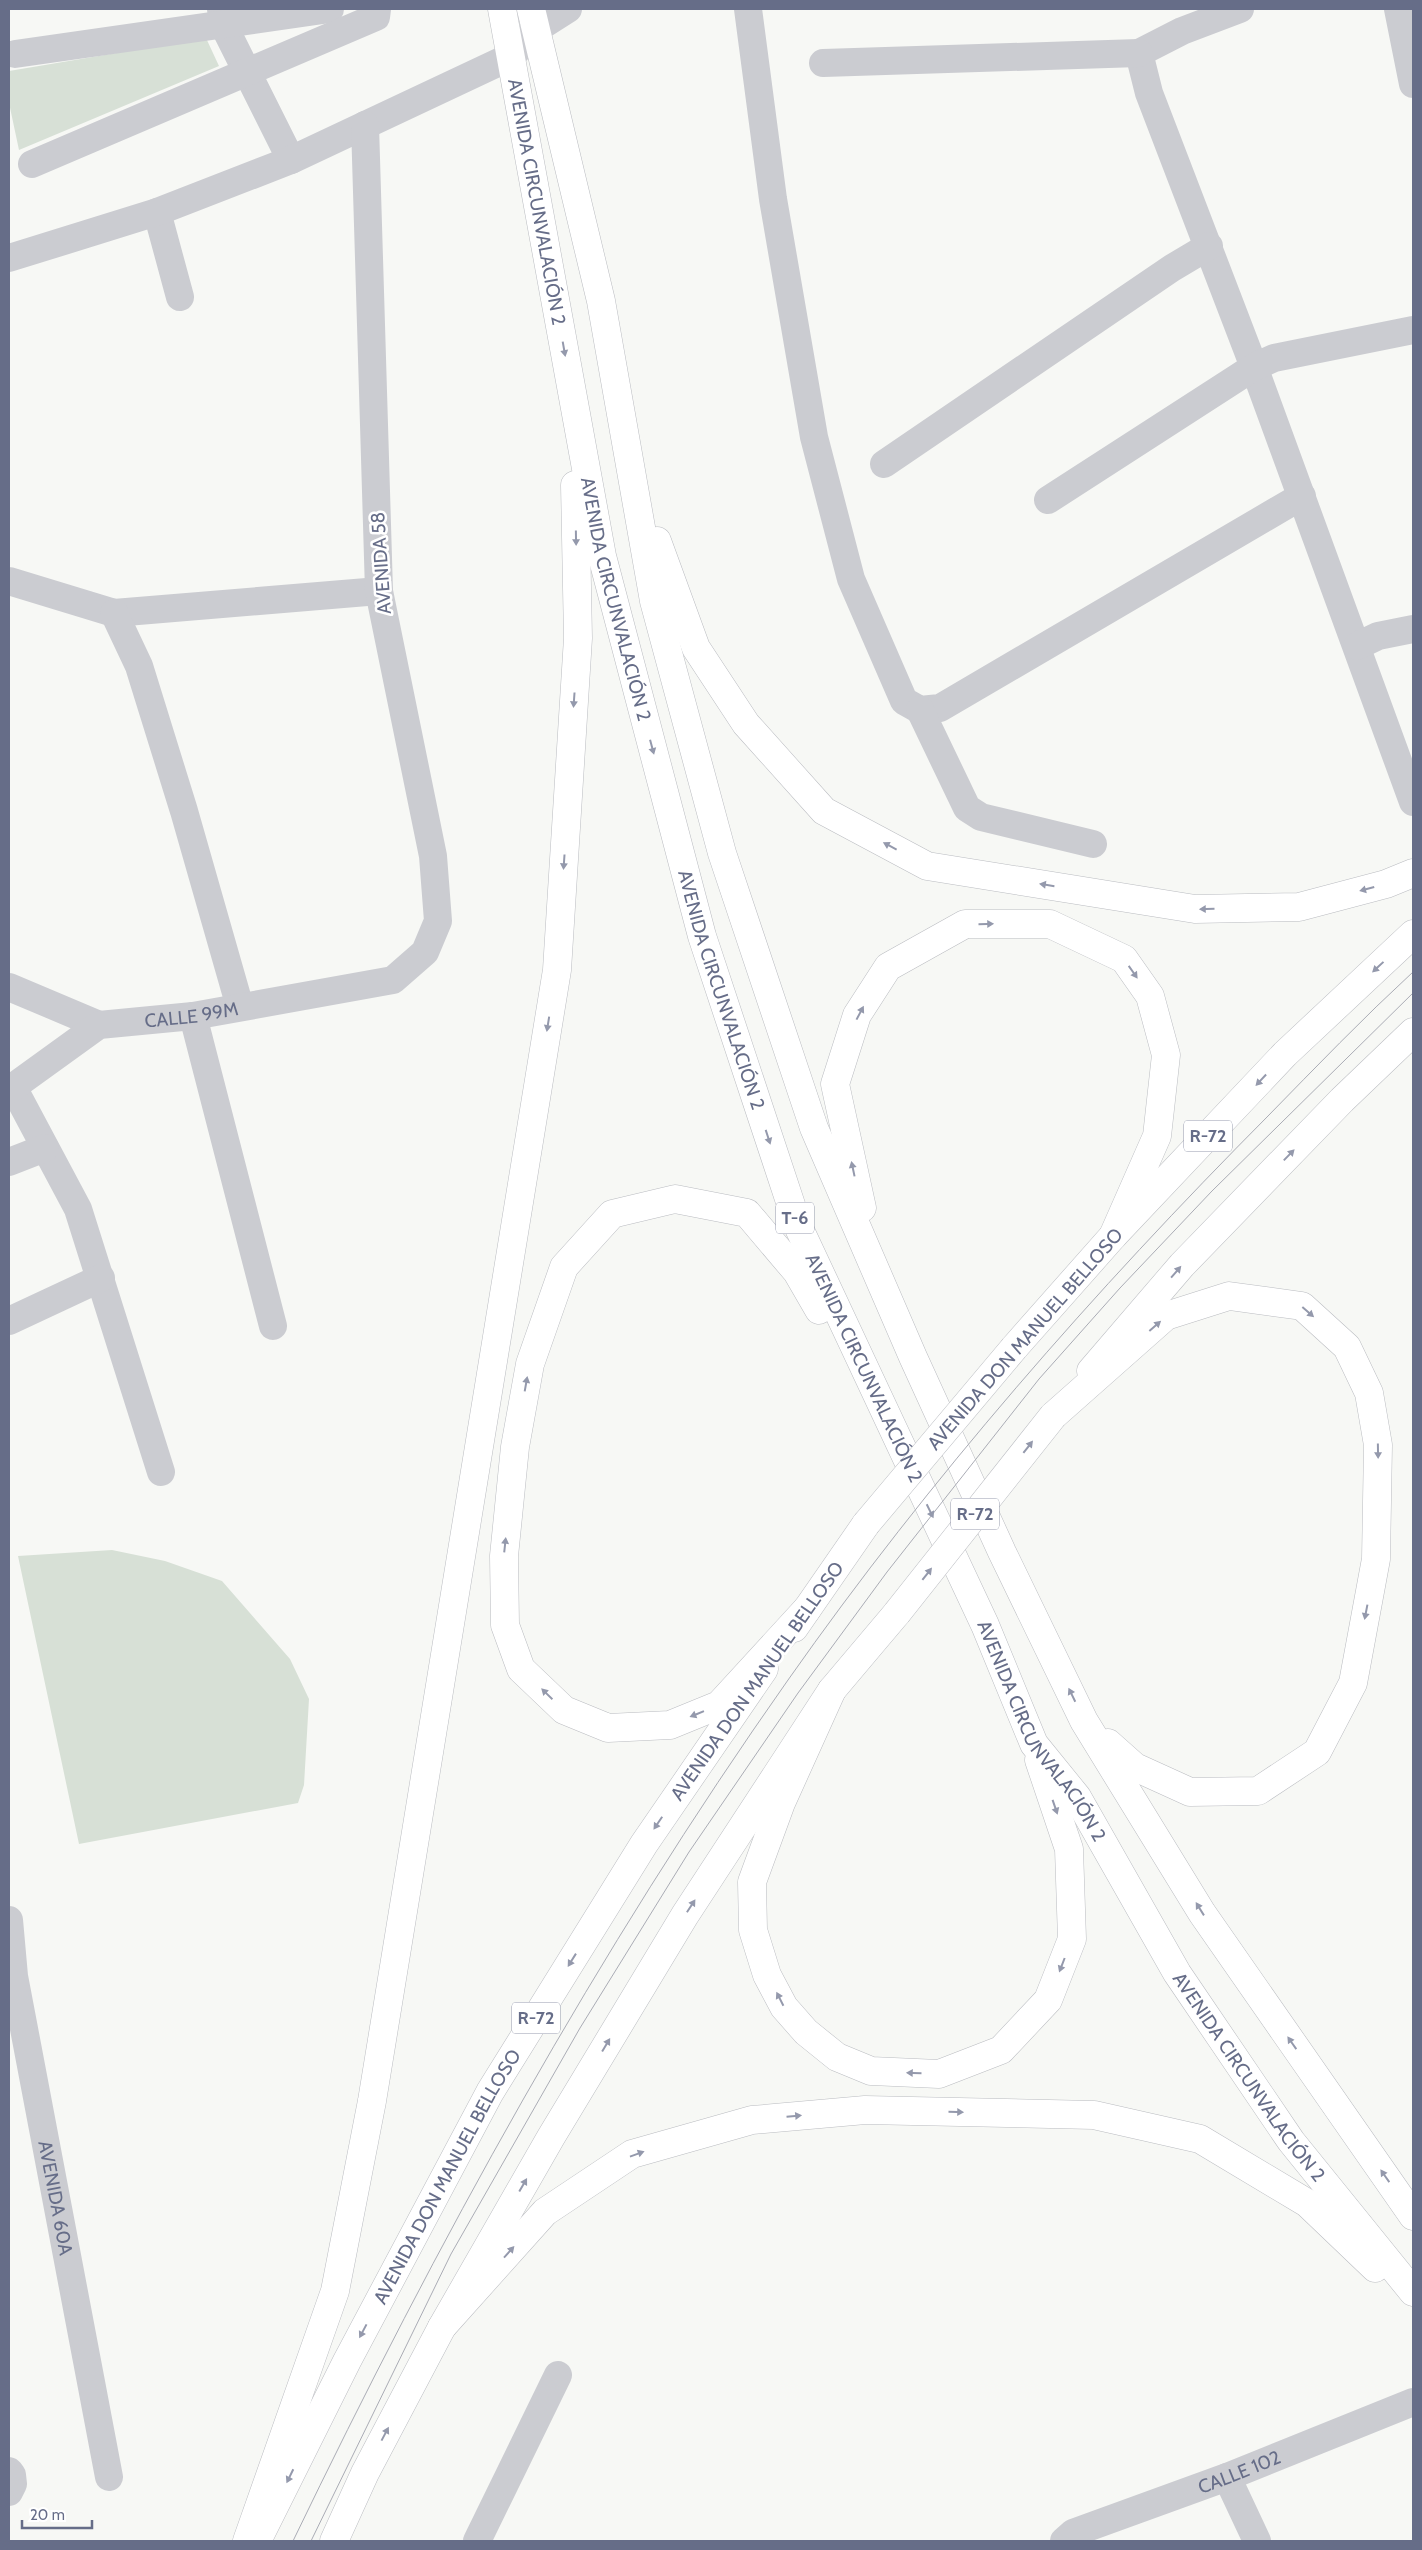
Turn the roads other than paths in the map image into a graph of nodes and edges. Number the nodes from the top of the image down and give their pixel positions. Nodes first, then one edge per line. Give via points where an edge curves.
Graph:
1 (330, 9) edge
2 (377, 9) edge
3 (502, 9) edge
4 (568, 9) edge
5 (748, 9) edge
6 (1240, 9) edge
7 (1398, 9) edge
8 (222, 16) edge
9 (533, 20) edge
10 (1180, 20) edge
11 (1139, 53) junction
12 (15, 54) dead end
13 (512, 56) junction
14 (823, 63) dead end
15 (247, 71) junction
16 (1413, 84) edge
17 (365, 126) junction
18 (291, 160) junction
19 (32, 164) dead end
20 (157, 212) junction
21 (1209, 246) junction
22 (9, 258) edge
23 (180, 297) dead end
24 (1413, 330) edge
25 (1254, 368) junction
26 (573, 401) junction
27 (884, 464) dead end
28 (632, 473) junction
29 (1302, 496) junction
30 (1048, 500) dead end
31 (9, 581) edge
32 (379, 591) junction
33 (114, 613) junction
34 (1413, 629) edge
35 (1357, 646) junction
36 (920, 710) junction
37 (1413, 802) edge
38 (1093, 844) dead end
39 (1413, 873) edge
40 (1413, 934) edge
41 (393, 980) joint
42 (9, 987) edge
43 (240, 1007) junction
44 (193, 1016) junction
45 (99, 1025) junction
46 (1413, 1032) edge
47 (11, 1088) edge
48 (45, 1148) junction
49 (9, 1162) edge
50 (1113, 1236) junction
51 (875, 1268) junction
52 (102, 1278) junction
53 (9, 1321) edge
54 (273, 1326) dead end
55 (1053, 1416) junction
56 (897, 1440) junction
57 (161, 1472) dead end
58 (807, 1609) junction
59 (832, 1690) junction
60 (1084, 1721) junction
61 (1034, 1744) junction
62 (9, 1920) edge
63 (1413, 2216) edge
64 (1413, 2292) edge
65 (1413, 2305) edge
66 (442, 2327) junction
67 (558, 2375) dead end
68 (1413, 2402) edge
69 (9, 2471) edge
70 (365, 2473) junction
71 (1227, 2476) junction
72 (109, 2477) dead end
73 (9, 2492) edge
74 (247, 2541) edge
75 (258, 2541) edge
76 (334, 2541) edge
77 (348, 2541) edge
78 (477, 2541) edge
79 (1064, 2541) edge
80 (1257, 2541) edge

1 - 8 street
2 - 15 street via 376,17
3 - 13 main road, AVENIDA CIRCUNVALACIÓN 2 / T-6
4 - 9 street
5 - 36 street via 773,199 814,437 851,580 904,701
6 - 10 street
7 - 16 street
8 - 12 street
8 - 15 street
9 - 13 street
9 - 28 main road, AVENIDA CIRCUNVALACIÓN 2 via 601,301
10 - 11 street
11 - 14 street
11 - 21 street via 1149,93
13 - 17 street
13 -> 26 main road, AVENIDA CIRCUNVALACIÓN 2 / T-6
15 - 18 street
15 - 19 street
17 - 18 street
17 - 32 street, AVENIDA 58
18 - 20 street
20 - 22 street
20 - 23 street
21 - 25 street
21 - 27 street
24 - 25 street via 1274,358
25 - 29 street
25 - 30 street
26 -> 56 main road, AVENIDA CIRCUNVALACIÓN 2 / T-6 via 602,556 702,936 798,1226
26 -> 74 main road via 578,638 557,970 372,2101 334,2291
39 -> 28 main road via 1386,884 1299,907 1195,909 927,866 824,811 746,724 696,648
28 - 51 main road, AVENIDA CIRCUNVALACIÓN 2 via 654,601 722,854 814,1128
29 - 35 street
29 - 36 street via 940,708
31 - 33 street
32 - 33 street
32 - 41 street, AVENIDA 58 via 433,856 438,921 425,952
33 - 43 street via 139,666
34 - 35 street via 1378,636
35 - 37 street
36 - 38 street via 967,808 982,816
40 -> 50 main road, AVENIDA DON MANUEL BELLOSO / R-72 via 1285,1054
41 - 43 street, CALLE 99M
42 - 45 street
43 - 44 street, CALLE 99M
44 - 45 street, CALLE 99M
44 - 54 street
45 - 47 street
55 -> 46 main road, R-72 via 1182,1265 1342,1100
47 - 48 street
48 - 49 street
48 - 52 street via 78,1209
51 -> 50 main road via 835,1084 857,1016 888,967 965,924 1050,924 1124,959 1150,996 1166,1056 1157,1136
50 - 58 main road, AVENIDA DON MANUEL BELLOSO / R-72, bridge via 866,1524
60 -> 51 main road, AVENIDA CIRCUNVALACIÓN 2 via 1002,1552
52 - 53 street
52 - 57 street
59 -> 55 main road, R-72, bridge
55 -> 60 main road via 1166,1316 1229,1296 1302,1306 1348,1347 1370,1393 1378,1445 1376,1559 1353,1683 1316,1752 1258,1791 1190,1792 1135,1767
58 -> 56 main road via 719,1705 670,1725 608,1728 564,1710 521,1669 505,1625 504,1556 515,1447 530,1364 564,1266 612,1214 675,1199 747,1213 797,1272
56 -> 61 main road, AVENIDA CIRCUNVALACIÓN 2 / T-6 via 985,1625
58 -> 75 main road, AVENIDA DON MANUEL BELLOSO / R-72 via 644,1844 490,2092 347,2361
61 -> 59 main road via 1069,1849 1072,1939 1048,2000 1001,2050 939,2074 872,2071 837,2057 806,2032 784,2008 767,1975 753,1930 752,1882 781,1804
66 -> 59 main road, R-72 via 551,2137 685,1915
63 -> 60 main road, AVENIDA CIRCUNVALACIÓN 2 via 1202,1913
61 - 64 main road, AVENIDA CIRCUNVALACIÓN 2 / T-6 via 1077,1797 1177,1973 1286,2133
62 - 72 street, AVENIDA 60A via 14,1976
66 -> 65 main road via 546,2212 632,2154 752,2120 864,2110 1094,2115 1200,2139 1308,2203
70 -> 66 main road, R-72
67 - 78 street
68 - 71 street, CALLE 102
69 - 73 street via 13,2484
70 - 76 main road, R-72
70 - 77 street, R-72
71 - 79 street, CALLE 102 via 1072,2533
71 - 80 street

